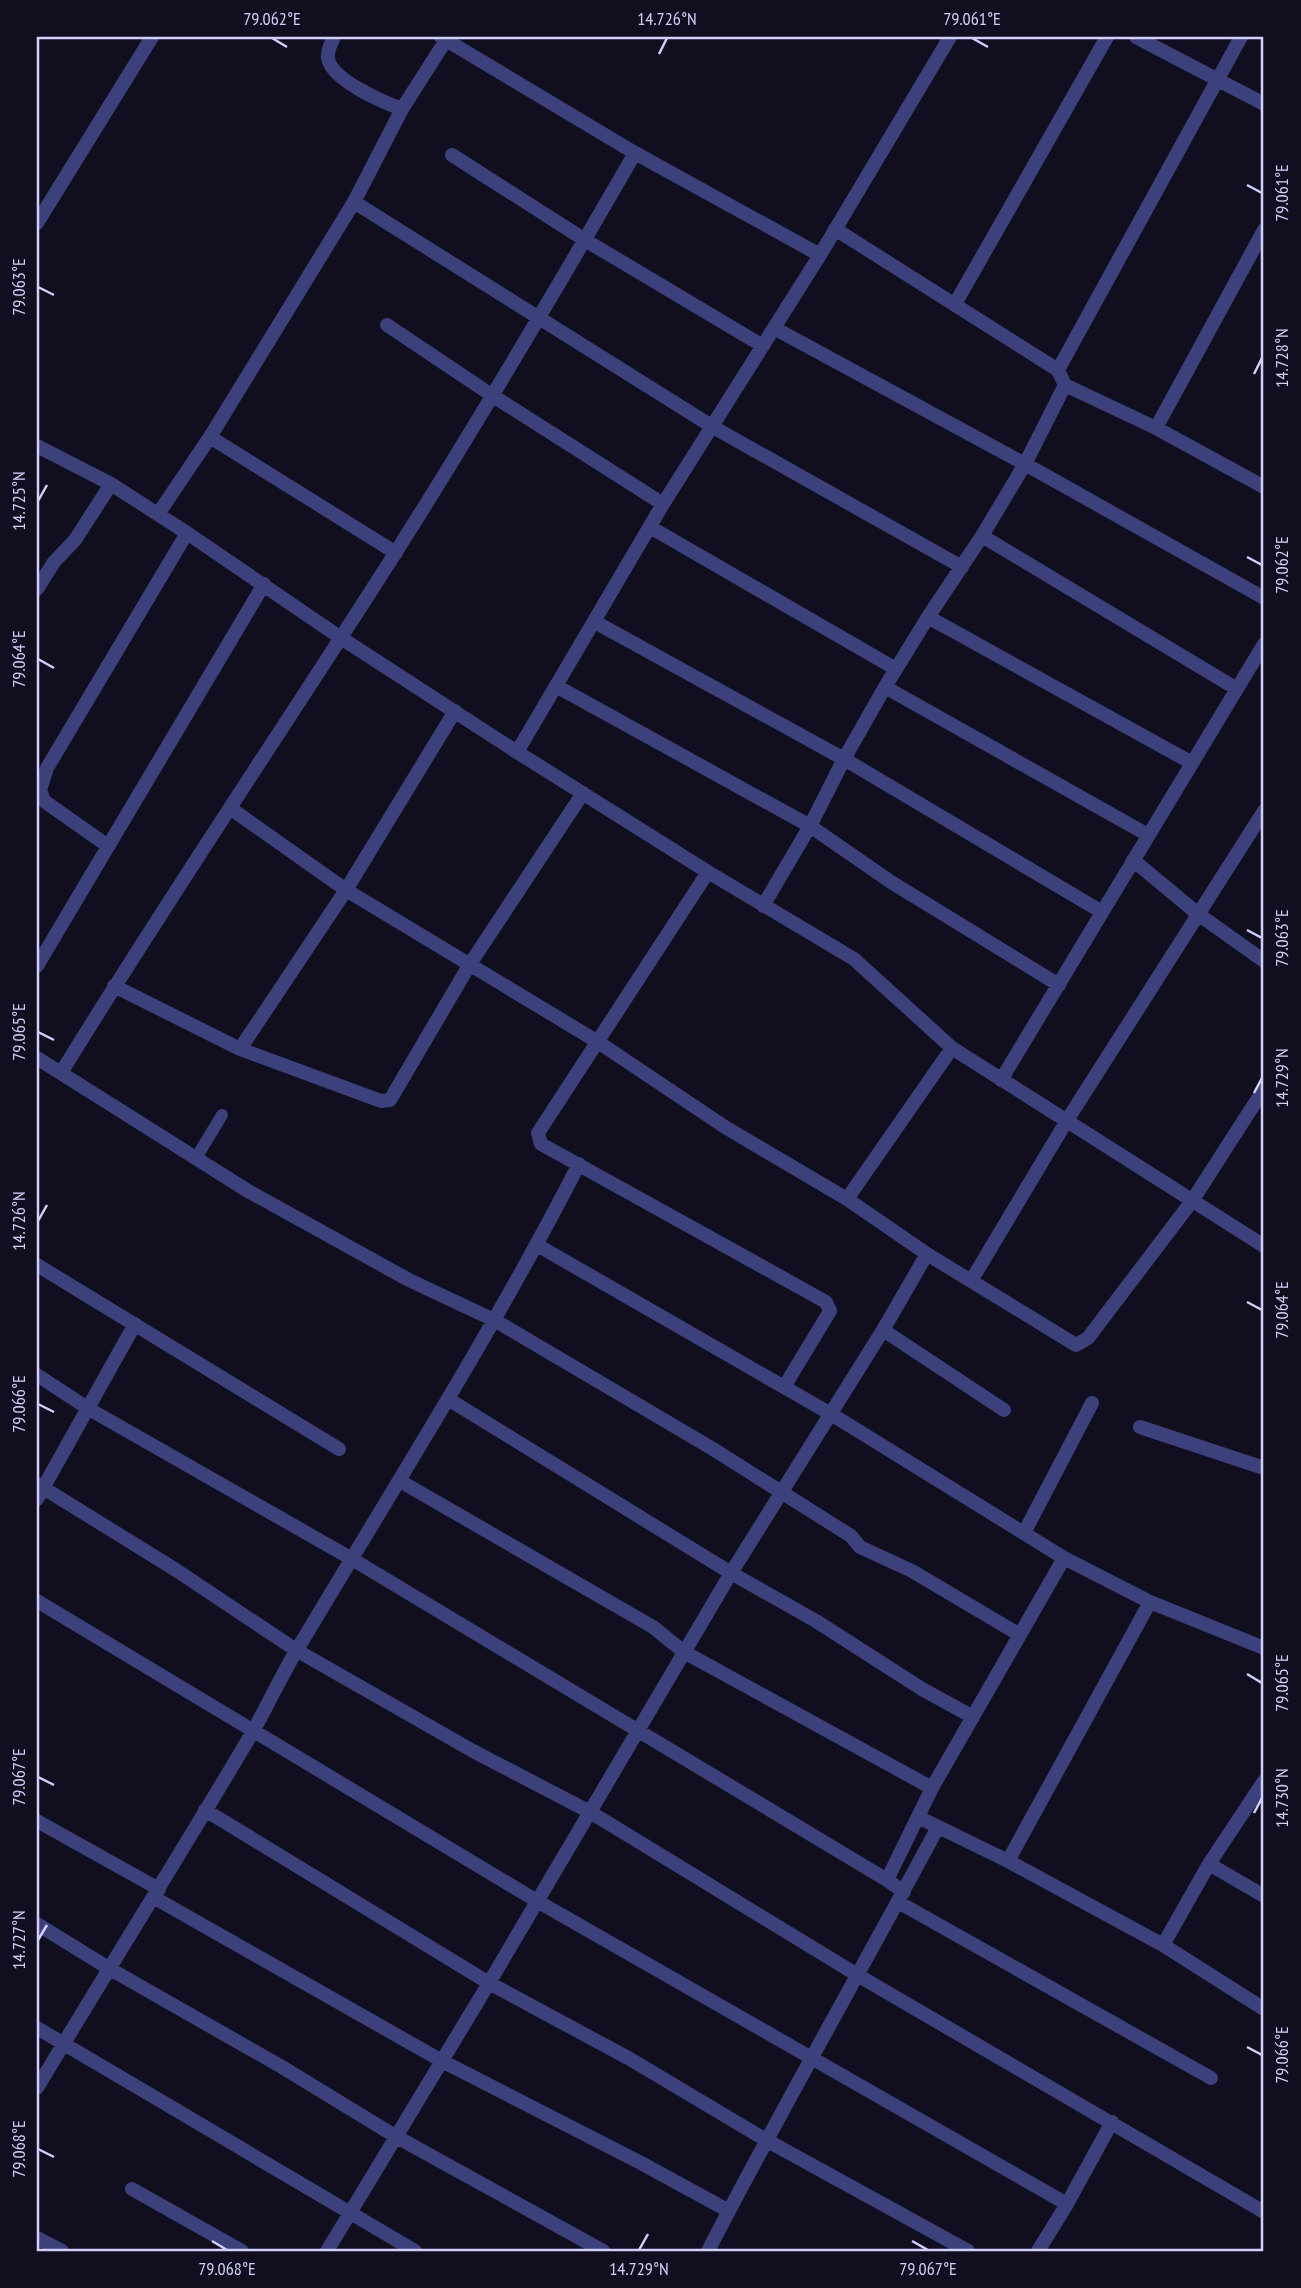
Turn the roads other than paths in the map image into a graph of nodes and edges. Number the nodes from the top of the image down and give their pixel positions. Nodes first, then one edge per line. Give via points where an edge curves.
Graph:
1 (152, 37) edge
2 (334, 37) edge
3 (950, 37) edge
4 (1107, 37) edge
5 (1136, 37) edge
6 (1241, 37) edge
7 (443, 38) edge
8 (1217, 80) junction
9 (1264, 104) edge
10 (402, 109) junction
11 (635, 153) junction
12 (452, 155) dead end
13 (354, 202) junction
14 (37, 223) edge
15 (835, 229) junction
16 (1264, 230) edge
17 (584, 240) junction
18 (820, 255) junction
19 (955, 304) junction
20 (538, 317) junction
21 (387, 325) dead end
22 (774, 328) junction
23 (763, 346) junction
24 (1058, 370) junction
25 (1065, 386) junction
26 (493, 396) junction
27 (713, 427) junction
28 (1156, 428) junction
29 (210, 438) junction
30 (37, 446) edge
31 (1025, 464) junction
32 (111, 484) junction
33 (1264, 487) edge
34 (663, 504) junction
35 (158, 514) junction
36 (650, 527) junction
37 (187, 533) junction
38 (982, 536) junction
39 (396, 553) junction
40 (962, 566) junction
41 (264, 584) junction
42 (37, 589) edge
43 (1264, 598) edge
44 (928, 617) junction
45 (595, 622) junction
46 (341, 638) junction
47 (1264, 644) edge
48 (896, 669) junction
49 (556, 686) junction
50 (885, 687) junction
51 (1237, 689) junction
52 (455, 711) junction
53 (517, 752) junction
54 (844, 759) junction
55 (1192, 763) junction
56 (583, 793) junction
57 (230, 808) junction
58 (1264, 811) edge
59 (810, 826) junction
60 (1148, 835) junction
61 (108, 846) junction
62 (1133, 860) junction
63 (708, 872) junction
64 (346, 890) junction
65 (763, 906) junction
66 (1102, 912) junction
67 (1198, 914) junction
68 (1264, 961) edge
69 (470, 964) junction
70 (37, 966) edge
71 (1059, 985) junction
72 (114, 986) junction
73 (598, 1042) junction
74 (952, 1048) junction
75 (240, 1049) junction
76 (37, 1058) edge
77 (61, 1073) junction
78 (1001, 1080) junction
79 (1264, 1089) edge
80 (222, 1115) dead end
81 (1066, 1122) junction
82 (196, 1158) junction
83 (579, 1164) junction
84 (847, 1199) junction
85 (1192, 1201) junction
86 (537, 1245) junction
87 (1264, 1246) edge
88 (927, 1254) junction
89 (37, 1265) edge
90 (971, 1281) junction
91 (494, 1320) junction
92 (135, 1324) junction
93 (883, 1330) junction
94 (37, 1375) edge
95 (783, 1387) junction
96 (448, 1399) junction
97 (1092, 1403) dead end
98 (89, 1409) junction
99 (1004, 1410) dead end
100 (831, 1414) junction
101 (1140, 1427) dead end
102 (339, 1450) dead end
103 (1264, 1468) edge
104 (400, 1481) junction
105 (39, 1491) edge
106 (782, 1492) junction
107 (1024, 1533) junction
108 (1064, 1558) junction
109 (352, 1559) junction
110 (732, 1573) junction
111 (37, 1601) edge
112 (1150, 1602) junction
113 (1020, 1634) junction
114 (1264, 1648) edge
115 (296, 1650) junction
116 (684, 1652) junction
117 (973, 1717) junction
118 (254, 1730) junction
119 (638, 1730) junction
120 (1264, 1781) edge
121 (932, 1788) junction
122 (205, 1810) junction
123 (590, 1812) junction
124 (918, 1817) junction
125 (37, 1821) edge
126 (938, 1827) junction
127 (1008, 1861) junction
128 (1209, 1864) junction
129 (887, 1880) junction
130 (156, 1893) junction
131 (1264, 1896) edge
132 (901, 1897) junction
133 (537, 1901) junction
134 (37, 1924) edge
135 (1163, 1945) junction
136 (110, 1969) junction
137 (859, 1976) junction
138 (489, 1983) junction
139 (1264, 2009) edge
140 (37, 2028) edge
141 (63, 2044) junction
142 (811, 2057) junction
143 (442, 2061) junction
144 (1211, 2078) dead end
145 (37, 2088) edge
146 (1112, 2122) junction
147 (395, 2136) junction
148 (766, 2140) junction
149 (132, 2189) dead end
150 (1067, 2204) junction
151 (729, 2211) junction
152 (350, 2212) junction
153 (1264, 2212) edge
154 (37, 2238) edge
155 (58, 2250) edge
156 (242, 2251) edge
157 (327, 2251) edge
158 (415, 2251) edge
159 (603, 2251) edge
160 (708, 2251) edge
161 (968, 2251) edge
162 (1038, 2251) edge

1 - 14 street
2 - 10 street via 328,61 335,71 360,90
3 - 15 street
4 - 19 street
5 - 8 street
6 - 8 street
7 - 10 street
7 - 11 street
8 - 9 street
8 - 24 street
10 - 13 street
11 - 17 street
11 - 18 street
12 - 17 street
13 - 20 street
13 - 29 street
15 - 18 street
15 - 19 street
16 - 28 street
17 - 20 street
17 - 23 street
18 - 22 street
19 - 24 street
20 - 26 street
20 - 27 street
21 - 26 street
22 - 23 street
22 - 31 street
23 - 27 street
24 - 25 street
25 - 28 street
25 - 31 street
26 - 34 street
26 - 39 street
27 - 34 street
27 - 40 street
28 - 33 street
29 - 35 street
29 - 39 street
30 - 32 street
31 - 38 street
31 - 43 street
32 - 35 street
32 - 42 street
34 - 36 street
35 - 37 street
36 - 45 street
36 - 48 street
37 - 41 street
37 - 61 street via 47,768 40,790 44,801
38 - 40 street
38 - 51 street
39 - 46 street
40 - 44 street
41 - 46 street
41 - 61 street
44 - 48 street
44 - 55 street
45 - 49 street
45 - 54 street
46 - 52 street
46 - 57 street
47 - 51 street
48 - 50 street
49 - 53 street
49 - 59 street
50 - 54 street
50 - 60 street
51 - 55 street
52 - 53 street
52 - 64 street
53 - 56 street
54 - 59 street
54 - 66 street
55 - 60 street
56 - 63 street
56 - 69 street
57 - 64 street
57 - 72 street
58 - 67 street
59 - 65 street
59 - 71 street via 930,907
60 - 62 street
61 - 70 street
62 - 66 street
62 - 67 street
63 - 65 street
63 - 73 street
64 - 69 street
64 - 75 street
65 - 74 street via 854,960
66 - 71 street
67 - 68 street
67 - 81 street
69 - 73 street
69 - 75 street via 390,1100 381,1101
71 - 78 street
72 - 75 street
72 - 77 street
73 - 83 street via 538,1133 541,1144
73 - 84 street via 725,1127
74 - 78 street
74 - 84 street
76 - 77 street
77 - 82 street
78 - 81 street
79 - 85 street
80 - 82 lane
81 - 85 street
81 - 90 street
82 - 91 street via 374,1261
83 - 86 street
83 - 95 street via 826,1302 830,1311
84 - 88 street
85 - 87 street
85 - 90 street via 1088,1338 1076,1345
86 - 91 street
86 - 95 street
88 - 90 street
88 - 93 street
89 - 92 street
91 - 96 street
91 - 106 street
92 - 98 street
92 - 102 street
93 - 99 street
93 - 100 street
94 - 98 street
95 - 100 street
96 - 104 street
96 - 110 street
97 - 107 street
98 - 105 street
98 - 109 street
100 - 106 street
100 - 107 street
101 - 103 street
104 - 109 street
104 - 116 street via 653,1628
105 - 115 street via 176,1570
106 - 110 street
106 - 113 street via 851,1536 860,1547 912,1571
107 - 108 street
108 - 112 street
108 - 113 street
109 - 115 street
109 - 119 street
110 - 116 street
110 - 117 street
111 - 118 street
112 - 114 street
112 - 127 street
113 - 117 street
115 - 118 street
115 - 123 street
116 - 119 street
116 - 121 street
117 - 121 street
118 - 122 street
118 - 133 street
119 - 123 street
119 - 129 street
120 - 128 street
121 - 124 street
122 - 130 street
122 - 138 street
123 - 133 street
123 - 137 street
124 - 126 street
124 - 129 street
125 - 130 street
126 - 127 street
126 - 132 street
127 - 135 street
128 - 131 street
128 - 135 street
129 - 132 street
130 - 136 street
130 - 143 street
132 - 137 street
132 - 144 street
133 - 138 street
133 - 142 street
134 - 136 street
135 - 139 street
136 - 141 street
136 - 147 street
137 - 142 street
137 - 146 street
138 - 143 street
138 - 148 street
140 - 141 street
141 - 145 street
141 - 152 street
142 - 148 street
142 - 150 street
143 - 147 street
143 - 151 street
146 - 150 street
146 - 153 street
147 - 152 street
147 - 159 street
148 - 151 street
148 - 161 street
149 - 156 street
150 - 162 street
151 - 160 street
152 - 157 street
152 - 158 street
154 - 155 street

